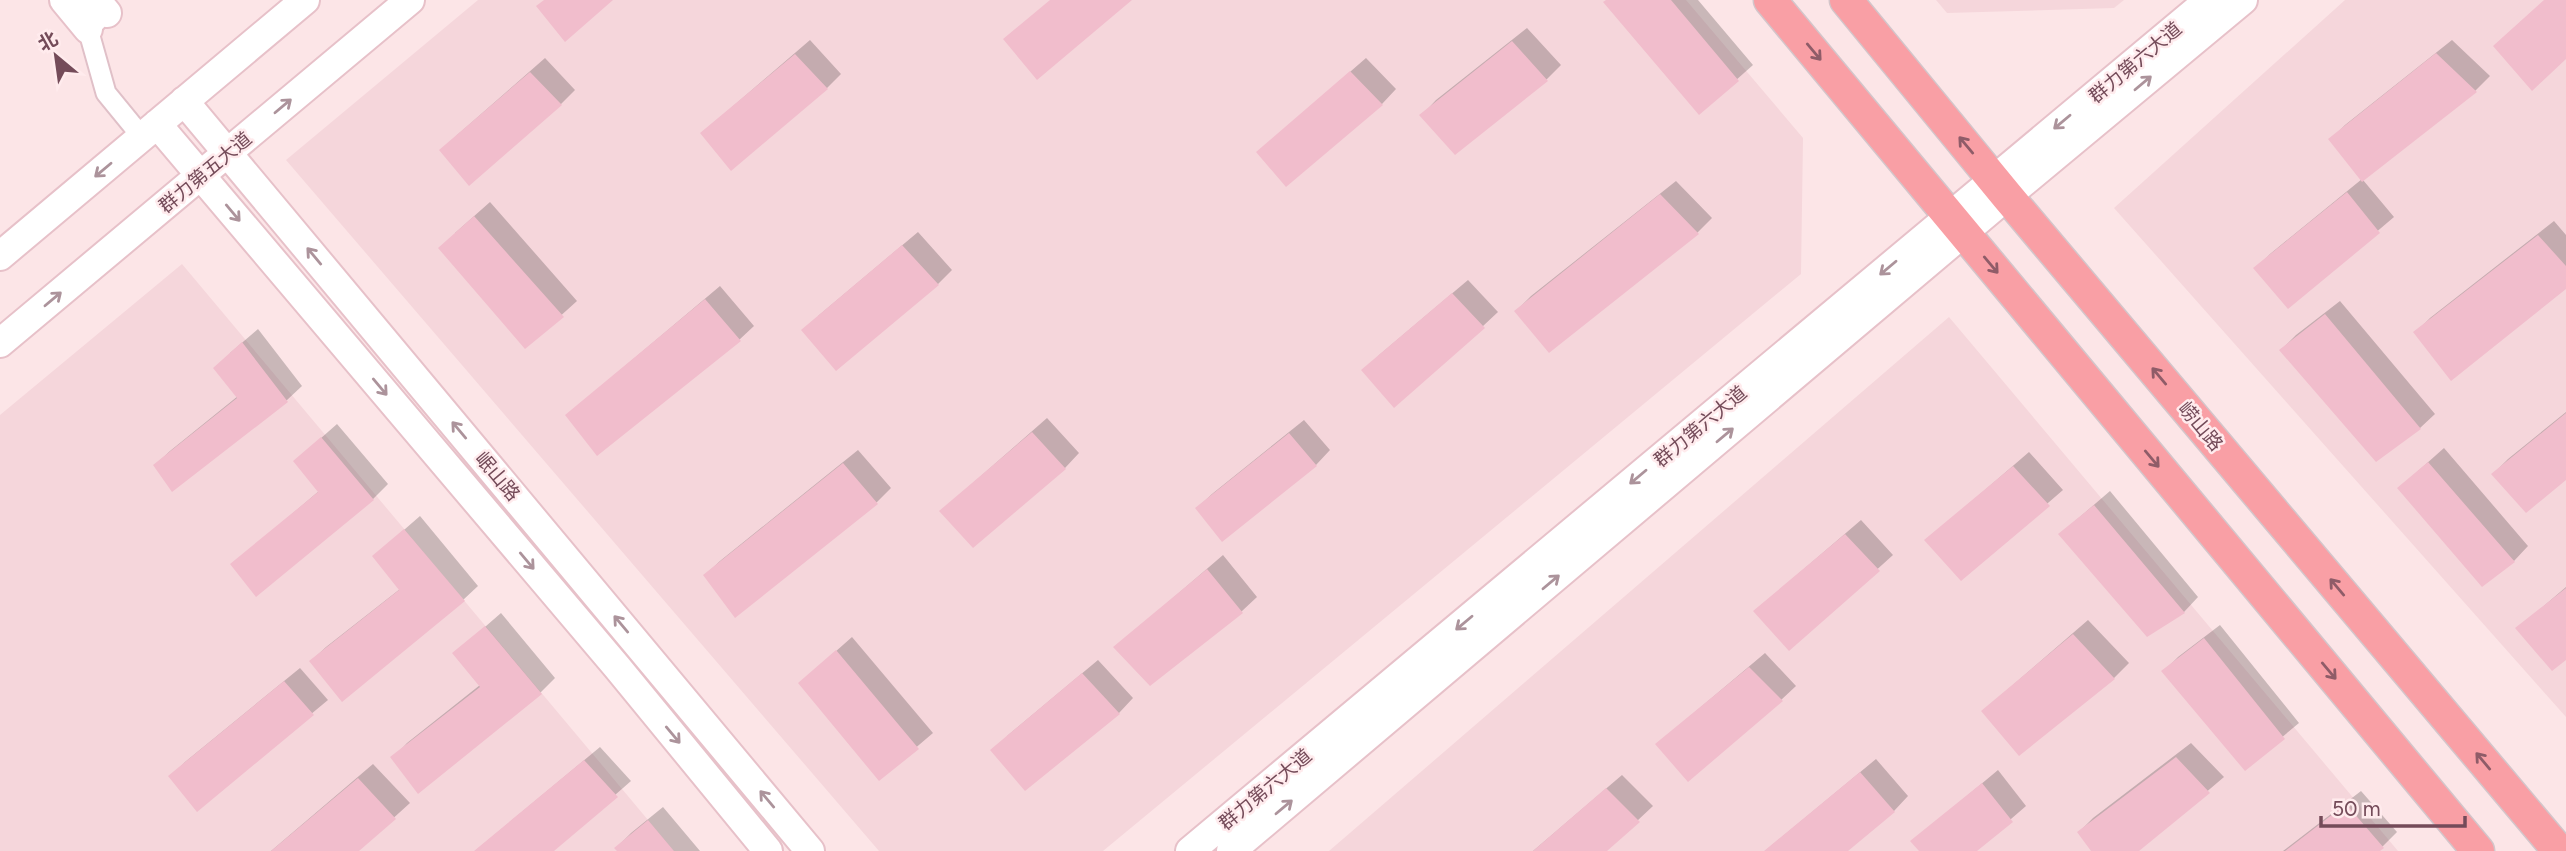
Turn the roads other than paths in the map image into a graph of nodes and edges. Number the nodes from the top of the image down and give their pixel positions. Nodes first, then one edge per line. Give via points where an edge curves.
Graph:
1 (64, 0) edge
2 (305, 0) edge
3 (410, 0) edge
4 (1770, 0) edge
5 (1846, 0) edge
6 (2209, 0) edge
7 (2243, 0) edge
8 (97, 14) edge
9 (184, 101) junction
10 (150, 130) junction
11 (228, 153) junction
12 (202, 175) junction
13 (2001, 187) junction
14 (1958, 224) junction
15 (0, 256) edge
16 (0, 342) edge
17 (768, 851) edge
18 (810, 851) edge
19 (1190, 851) edge
20 (1231, 851) edge
21 (2478, 851) edge
22 (2559, 851) edge

1 - 8 main road
2 - 9 main road
11 -> 3 main road, 群力第五大道
4 -> 14 main road
13 -> 5 main road, 崂山路
6 -> 13 main road, 群力第六大道
13 -> 7 main road, 群力第六大道
8 - 10 street via 106,93
9 - 10 main road
9 - 11 main road, 岷山路
10 - 12 main road, 岷山路
10 -> 15 main road
11 - 12 main road, 群力第五大道
18 -> 11 main road, 岷山路
16 -> 12 main road, 群力第五大道
12 -> 17 main road, 岷山路
13 - 14 main road, 群力第六大道
22 -> 13 main road, 崂山路
14 -> 19 main road, 群力第六大道
20 -> 14 main road, 群力第六大道
14 -> 21 main road

